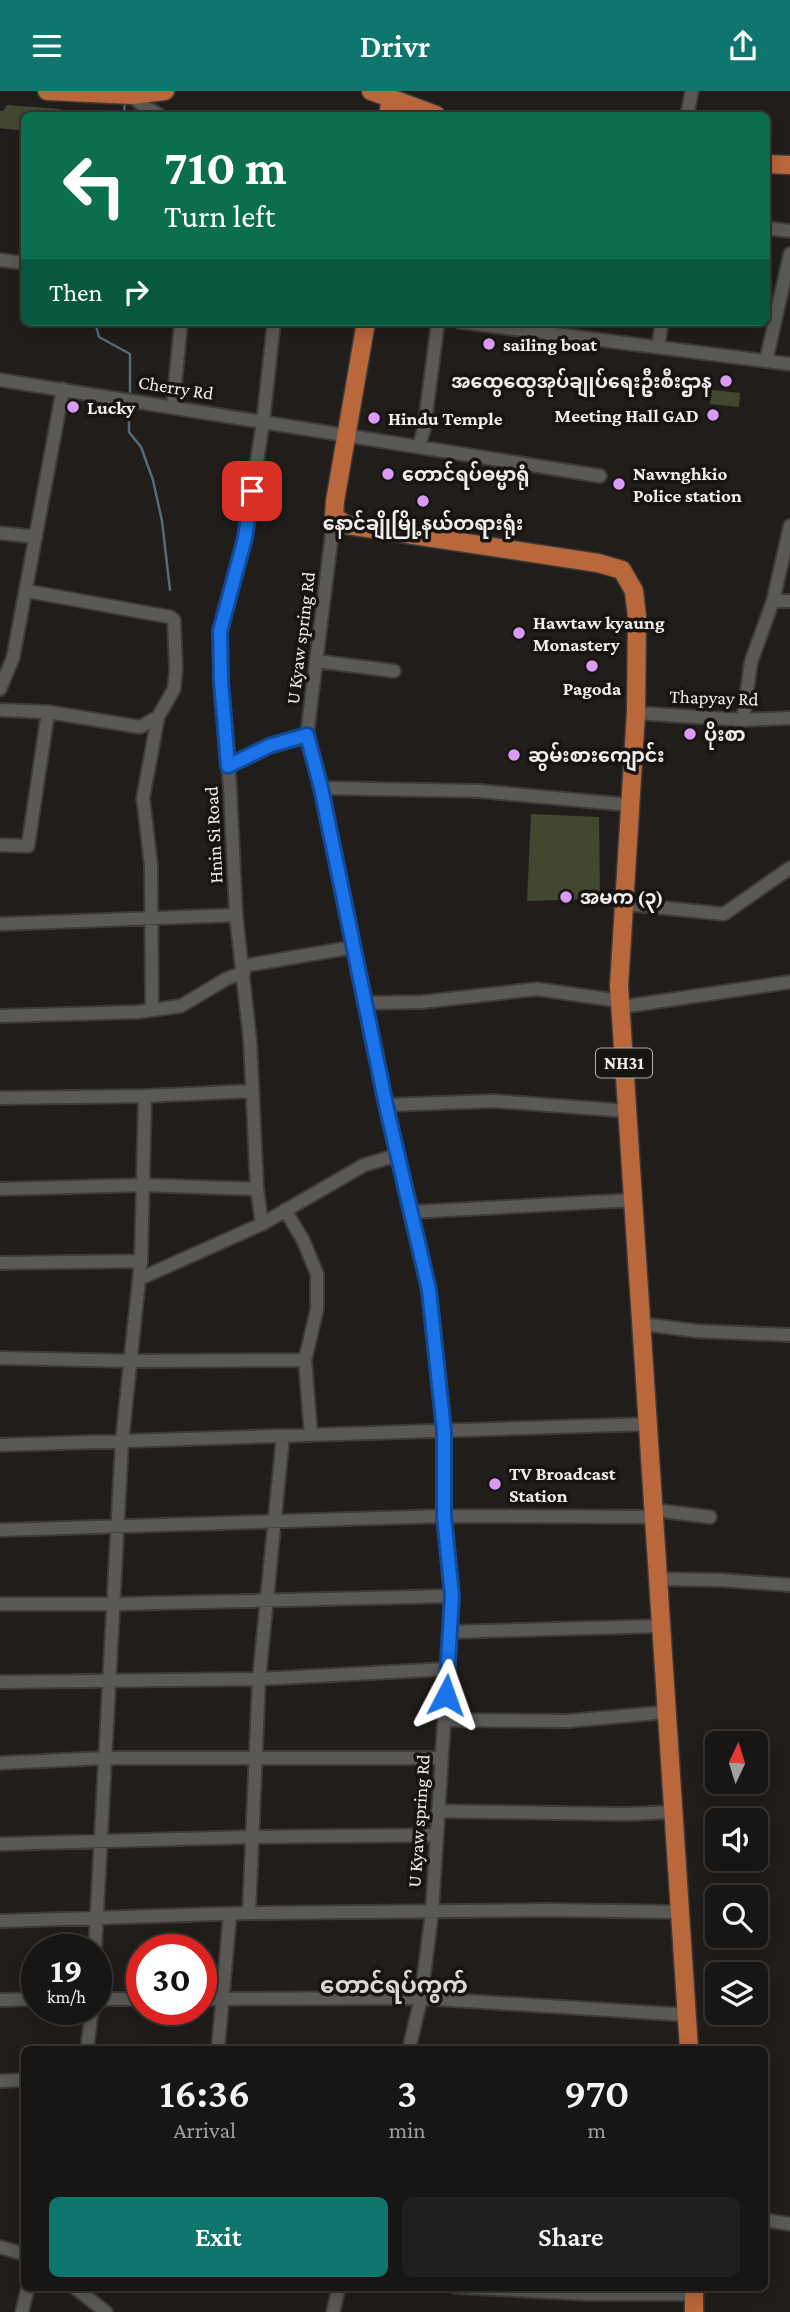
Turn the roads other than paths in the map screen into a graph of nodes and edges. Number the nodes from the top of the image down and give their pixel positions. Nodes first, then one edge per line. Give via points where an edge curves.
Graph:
1 (47, 91) edge
2 (165, 91) edge
3 (371, 91) edge
4 (692, 91) edge
5 (88, 92) edge
6 (127, 95) junction
7 (390, 101) edge
8 (155, 112) edge
9 (426, 112) edge
10 (688, 112) edge
11 (770, 164) edge
12 (790, 165) edge
13 (770, 228) edge
14 (790, 231) edge
15 (790, 254) edge
16 (0, 260) edge
17 (21, 263) edge
18 (181, 326) edge
19 (274, 326) edge
20 (365, 326) edge
21 (437, 326) edge
22 (492, 326) edge
23 (662, 326) edge
24 (659, 347) junction
25 (766, 361) junction
26 (790, 364) edge
27 (0, 380) edge
28 (63, 389) junction
29 (173, 406) junction
30 (263, 422) junction
31 (345, 436) junction
32 (419, 446) junction
33 (600, 476) dead end
34 (334, 517) junction
35 (790, 526) edge
36 (0, 533) edge
37 (36, 537) junction
38 (27, 591) junction
39 (773, 601) junction
40 (790, 601) edge
41 (316, 661) junction
42 (394, 671) dead end
43 (0, 689) edge
44 (0, 710) edge
45 (48, 712) junction
46 (636, 713) junction
47 (158, 717) junction
48 (790, 718) edge
49 (743, 720) junction
50 (307, 735) junction
51 (228, 766) junction
52 (321, 788) junction
53 (631, 805) junction
54 (0, 845) edge
55 (790, 868) edge
56 (625, 904) junction
57 (236, 915) junction
58 (152, 919) junction
59 (0, 924) edge
60 (354, 947) junction
61 (243, 969) junction
62 (790, 982) edge
63 (365, 1003) junction
64 (621, 1004) junction
65 (152, 1010) junction
66 (0, 1016) edge
67 (252, 1091) junction
68 (145, 1096) junction
69 (0, 1098) edge
70 (386, 1105) junction
71 (628, 1111) junction
72 (398, 1155) junction
73 (143, 1185) junction
74 (0, 1189) edge
75 (257, 1189) junction
76 (634, 1200) junction
77 (285, 1210) junction
78 (411, 1212) junction
79 (262, 1224) junction
80 (141, 1261) junction
81 (0, 1263) edge
82 (139, 1279) junction
83 (642, 1324) junction
84 (790, 1335) edge
85 (0, 1358) edge
86 (304, 1360) junction
87 (131, 1361) junction
88 (649, 1424) junction
89 (444, 1431) junction
90 (311, 1435) junction
91 (284, 1436) junction
92 (122, 1441) junction
93 (0, 1445) edge
94 (655, 1514) junction
95 (444, 1516) junction
96 (710, 1517) dead end
97 (274, 1522) junction
98 (118, 1528) junction
99 (0, 1530) edge
100 (659, 1579) junction
101 (790, 1585) edge
102 (452, 1596) junction
103 (266, 1601) junction
104 (0, 1604) edge
105 (114, 1604) junction
106 (662, 1626) junction
107 (450, 1632) junction
108 (447, 1669) junction
109 (259, 1679) junction
110 (110, 1681) junction
111 (0, 1682) edge
112 (668, 1712) junction
113 (444, 1720) junction
114 (256, 1756) junction
115 (106, 1758) junction
116 (442, 1758) junction
117 (0, 1763) edge
118 (438, 1811) junction
119 (675, 1812) junction
120 (437, 1835) junction
121 (251, 1837) junction
122 (101, 1841) junction
123 (0, 1845) edge
124 (432, 1912) junction
125 (681, 1912) junction
126 (249, 1913) junction
127 (230, 1914) junction
128 (97, 1919) junction
129 (0, 1921) edge
130 (96, 1934) edge
131 (421, 1998) junction
132 (21, 1999) edge
133 (217, 1999) edge
134 (223, 1999) junction
135 (0, 2000) edge
136 (688, 2015) junction
137 (90, 2025) edge
138 (87, 2046) edge
139 (218, 2046) edge
140 (410, 2046) edge
141 (689, 2046) edge
142 (0, 2081) edge
143 (21, 2081) edge
144 (768, 2220) edge
145 (790, 2224) edge
146 (0, 2247) edge
147 (21, 2254) edge
148 (27, 2291) edge
149 (79, 2291) edge
150 (339, 2291) edge
151 (532, 2291) edge
152 (694, 2298) edge
153 (22, 2312) edge
154 (106, 2312) edge
155 (334, 2312) edge

1 - 5 highway
2 - 6 highway
3 - 7 highway
4 - 10 street
5 - 6 highway
6 - 8 street
7 - 9 highway
11 - 12 highway
13 - 14 street
15 - 25 street
16 - 17 street
18 - 29 street
19 - 30 street, Hnin Si Road
20 - 31 highway
21 - 32 street
22 - 24 street
23 - 24 street
24 - 25 street
25 - 26 street
27 - 28 street, Cherry Rd
28 - 29 street, Cherry Rd
28 - 37 street
29 - 30 street, Cherry Rd
30 - 31 street, Cherry Rd
30 - 51 street, Hnin Si Road via 245,538 220,631
31 - 32 street, Cherry Rd
31 - 34 highway
32 - 33 street, Cherry Rd
34 - 41 street, U Kyaw spring Rd
34 - 46 highway, NH31 via 347,525 598,562 622,570 634,591 637,617
35 - 39 street
36 - 37 street
37 - 38 street
38 - 43 street via 13,658
38 - 47 street via 174,620 174,689
39 - 40 street
39 - 49 street via 751,663
41 - 42 street
41 - 50 street, U Kyaw spring Rd
44 - 45 street
45 - 47 street via 140,727
45 - 54 street via 28,846
46 - 49 street, Thapyay Rd
46 - 53 highway, NH31
47 - 58 street via 143,798
48 - 49 street, Thapyay Rd
50 - 51 street via 269,746
50 - 52 street, U Kyaw spring Rd
51 - 57 street, Hnin Si Road
52 - 53 street via 479,791
52 - 60 street, U Kyaw spring Rd
53 - 56 highway, NH31
55 - 56 street via 724,913
56 - 64 highway, NH31
57 - 58 street
57 - 61 street, Hnin Si Road
58 - 59 street
58 - 65 street
60 - 61 street
60 - 63 street, U Kyaw spring Rd
61 - 65 street via 181,1006
61 - 67 street, Hnin Si Road
62 - 64 street
63 - 64 street via 422,1002 537,989
63 - 70 street, U Kyaw spring Rd
64 - 71 highway, NH31
65 - 66 street
67 - 68 street
67 - 75 street, Hnin Si Road
68 - 69 street
68 - 73 street
70 - 71 street via 494,1101
70 - 72 street, U Kyaw spring Rd
71 - 76 highway, NH31
72 - 77 street via 364,1165
72 - 78 street, U Kyaw spring Rd
73 - 74 street
73 - 75 street
73 - 80 street
75 - 79 street, Hnin Si Road
76 - 78 street
76 - 83 highway, NH31
77 - 79 street
77 - 86 street via 317,1275 317,1309
78 - 89 street, U Kyaw spring Rd via 429,1290
79 - 82 street
80 - 81 street
80 - 82 street
82 - 87 street
83 - 84 street
83 - 88 highway, NH31
85 - 87 street
86 - 87 street
86 - 90 street
87 - 92 street
88 - 89 street
88 - 94 highway, NH31
89 - 90 street
89 - 95 street, U Kyaw spring Rd
90 - 91 street
91 - 92 street
91 - 97 street
92 - 93 street
92 - 98 street
94 - 95 street
94 - 96 street
94 - 100 highway, NH31
95 - 97 street
95 - 102 street, U Kyaw spring Rd
97 - 98 street
97 - 103 street
98 - 99 street
98 - 105 street
100 - 101 street
100 - 106 highway, NH31
102 - 103 street
102 - 107 street, U Kyaw spring Rd
103 - 105 street
103 - 109 street
104 - 105 street
105 - 110 street
106 - 107 street
106 - 112 highway, NH31
107 - 108 street, U Kyaw spring Rd
108 - 109 street
108 - 113 street, U Kyaw spring Rd
109 - 110 street
109 - 114 street
110 - 111 street
110 - 115 street
112 - 113 street via 568,1721
112 - 119 highway, NH31
113 - 116 street, U Kyaw spring Rd
114 - 115 street
114 - 116 street
114 - 121 street
115 - 117 street
115 - 122 street
116 - 118 street, U Kyaw spring Rd
118 - 119 street
118 - 120 street, U Kyaw spring Rd
119 - 125 highway, NH31
120 - 121 street
120 - 124 street, U Kyaw spring Rd
121 - 122 street
121 - 126 street
122 - 123 street
122 - 128 street
124 - 125 street
124 - 126 street
124 - 131 street, U Kyaw spring Rd
125 - 136 highway, NH31
126 - 127 street
127 - 128 street
127 - 134 street
128 - 129 street
128 - 130 street
131 - 134 street
131 - 136 street
131 - 140 street, U Kyaw spring Rd
132 - 135 street
133 - 134 street
134 - 139 street
136 - 141 highway, NH31
137 - 138 street
142 - 143 street
144 - 145 street
146 - 147 street
148 - 153 street
149 - 154 street
150 - 155 street
151 - 152 street

